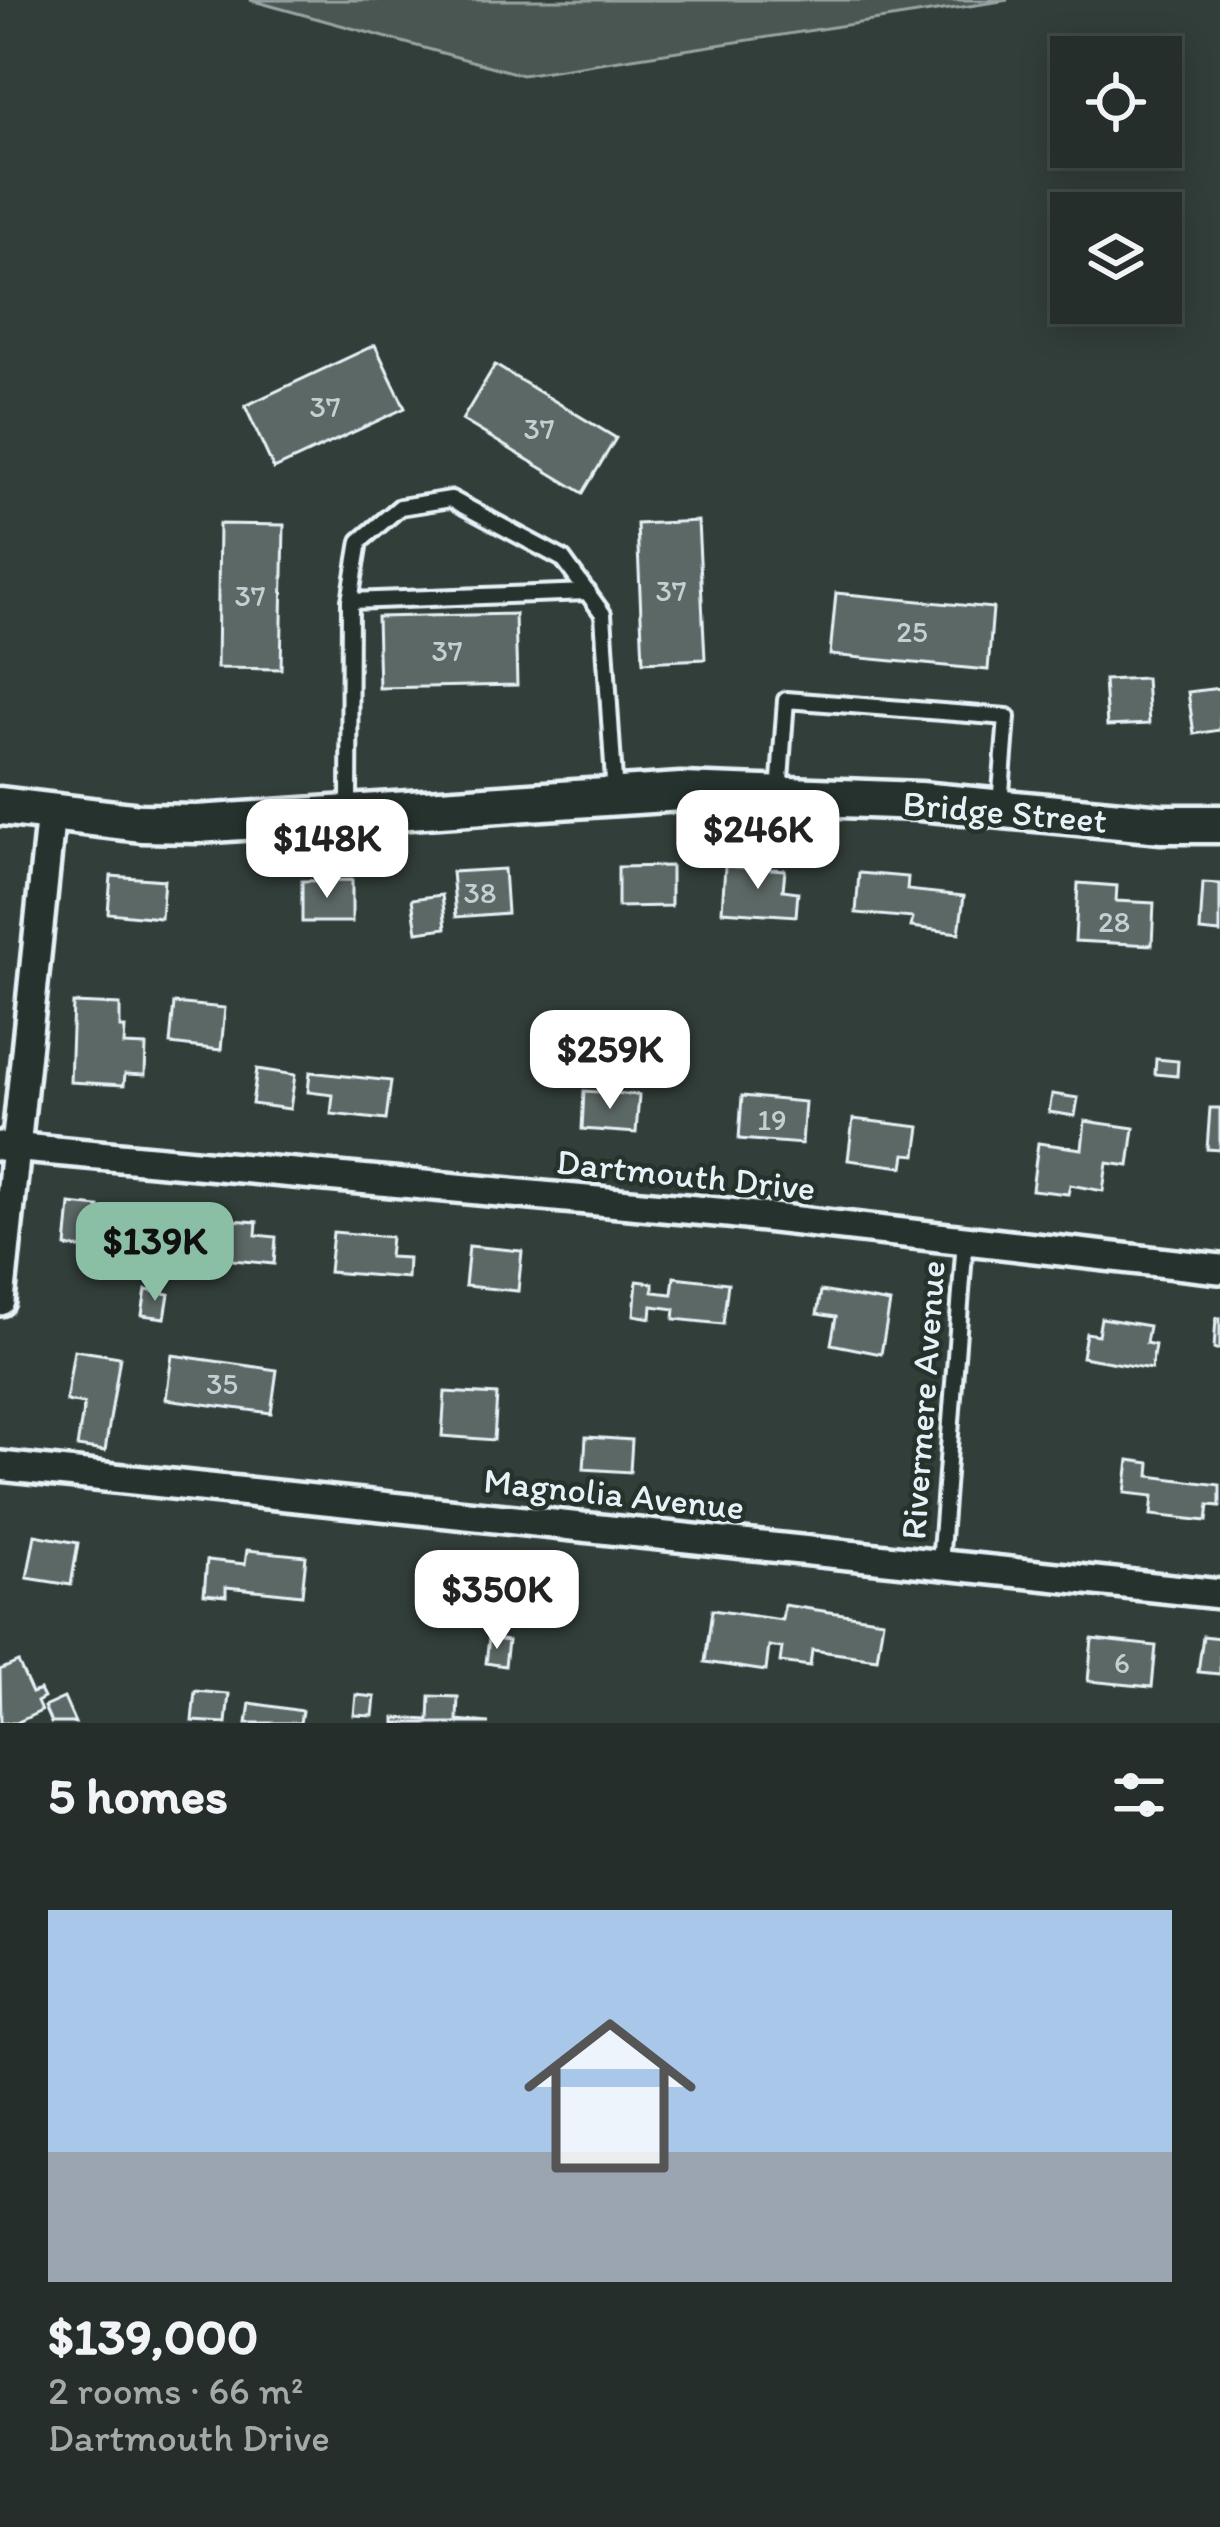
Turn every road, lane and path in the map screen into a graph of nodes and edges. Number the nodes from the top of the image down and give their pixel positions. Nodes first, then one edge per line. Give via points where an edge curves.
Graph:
1 (588, 592) junction
2 (350, 602) junction
3 (615, 796) junction
4 (779, 797) junction
5 (0, 806) edge
6 (1000, 810) junction
7 (51, 812) junction
8 (349, 812) junction
9 (1220, 824) edge
10 (8, 1147) edge
11 (965, 1240) junction
12 (1220, 1269) edge
13 (0, 1301) edge
14 (0, 1466) edge
15 (940, 1564) junction
16 (1220, 1594) edge

1 - 2 lane
1 - 2 lane via 563,559 451,499 400,507 360,541
1 - 3 lane via 603,614
2 - 8 lane
3 - 4 main road, Bridge Street
3 - 8 main road, Bridge Street
4 - 6 main road, Bridge Street
4 - 6 lane via 786,700 1007,717
5 - 7 main road, Bridge Street
6 - 9 main road, Bridge Street
7 - 8 main road, Bridge Street via 197,824
7 - 10 street
10 - 11 street, Dartmouth Drive
10 - 13 street
11 - 12 street, Dartmouth Drive
11 - 15 lane, Rivermere Avenue
14 - 15 street, Magnolia Avenue
15 - 16 street, Magnolia Avenue

